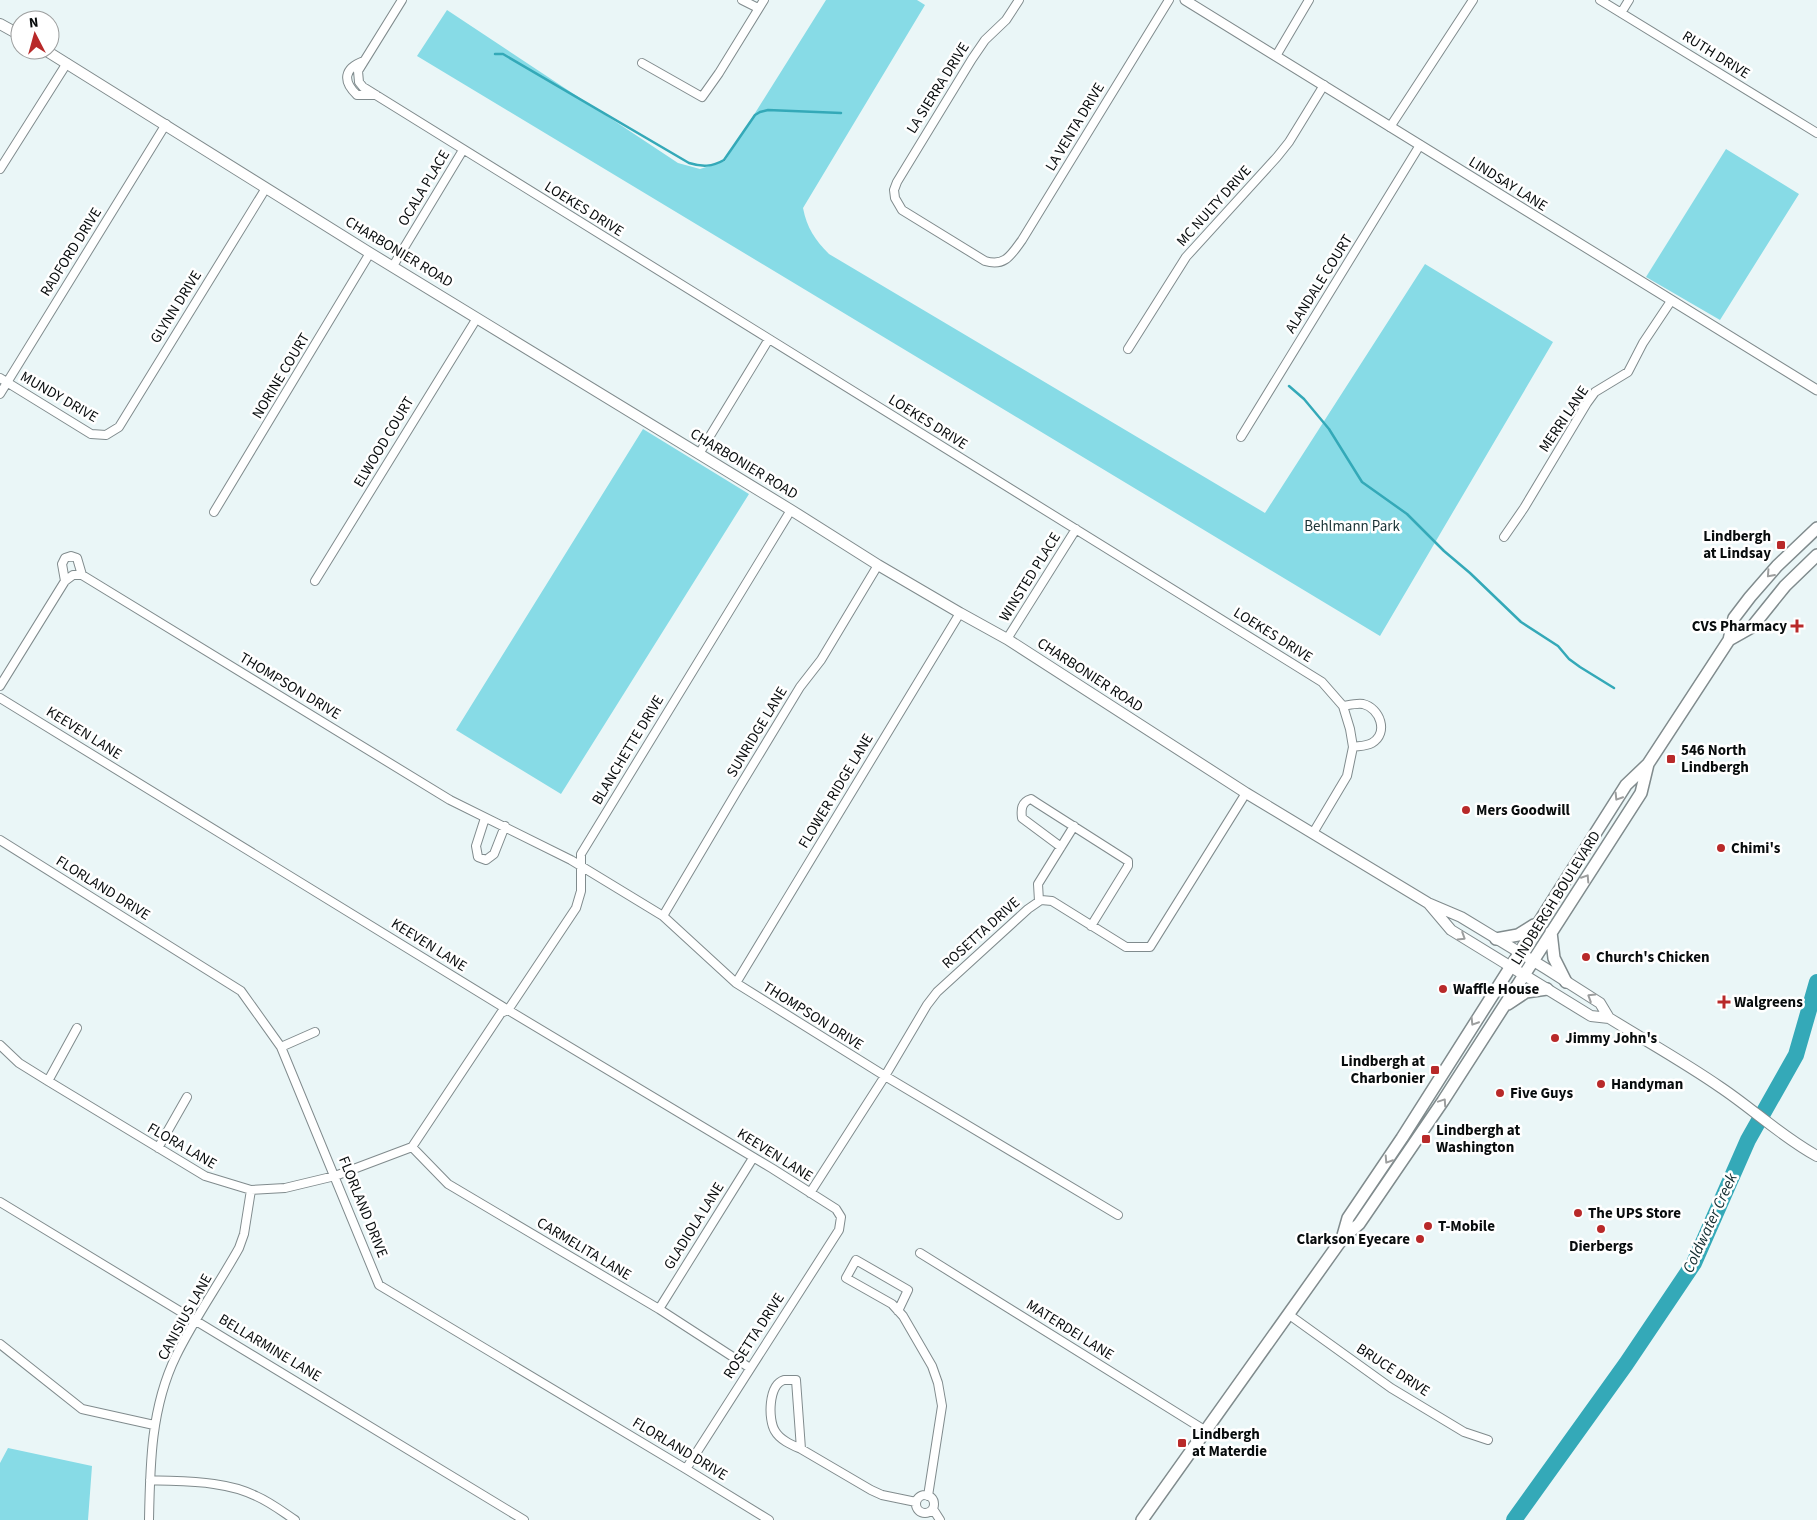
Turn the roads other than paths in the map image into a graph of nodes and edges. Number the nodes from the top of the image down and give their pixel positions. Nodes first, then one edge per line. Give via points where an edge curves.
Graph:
1 (402, 0) edge
2 (742, 0) edge
3 (764, 0) edge
4 (1019, 0) edge
5 (1168, 0) edge
6 (1185, 0) edge
7 (1310, 0) edge
8 (1473, 0) edge
9 (1600, 0) edge
10 (1629, 0) edge
11 (758, 8) junction
12 (1621, 13) junction
13 (1276, 56) junction
14 (60, 58) edge
15 (67, 62) junction
16 (642, 63) dead end
17 (1324, 85) junction
18 (166, 124) junction
19 (1390, 127) junction
20 (1817, 133) edge
21 (1420, 145) junction
22 (463, 150) junction
23 (0, 169) edge
24 (266, 188) junction
25 (370, 253) junction
26 (1000, 263) joint
27 (393, 266) junction
28 (1671, 300) junction
29 (477, 318) junction
30 (769, 339) junction
31 (1128, 349) dead end
32 (3, 380) edge
33 (1817, 390) edge
34 (0, 394) edge
35 (106, 435) joint
36 (1241, 437) dead end
37 (699, 454) junction
38 (791, 510) junction
39 (214, 512) dead end
40 (1817, 528) edge
41 (1076, 529) junction
42 (1504, 537) dead end
43 (1817, 555) edge
44 (878, 565) junction
45 (82, 575) junction
46 (65, 581) junction
47 (315, 581) dead end
48 (960, 614) junction
49 (1007, 639) junction
50 (1729, 640) junction
51 (0, 686) edge
52 (0, 698) edge
53 (1343, 706) junction
54 (1353, 747) junction
55 (1648, 764) junction
56 (1246, 793) junction
57 (485, 818) junction
58 (505, 826) junction
59 (1074, 826) junction
60 (1313, 833) junction
61 (0, 840) edge
62 (1061, 846) junction
63 (582, 867) junction
64 (1039, 900) junction
65 (1428, 902) junction
66 (663, 916) junction
67 (1538, 923) junction
68 (1091, 926) junction
69 (1551, 932) junction
70 (1496, 939) junction
71 (1519, 952) junction
72 (1533, 961) junction
73 (1510, 966) junction
74 (1524, 975) junction
75 (1566, 982) junction
76 (736, 983) junction
77 (1547, 989) junction
78 (1504, 1007) junction
79 (508, 1010) junction
80 (1609, 1018) junction
81 (77, 1028) dead end
82 (314, 1032) dead end
83 (0, 1045) edge
84 (281, 1047) junction
85 (885, 1076) junction
86 (48, 1081) junction
87 (187, 1097) dead end
88 (412, 1146) junction
89 (158, 1148) junction
90 (1817, 1156) edge
91 (753, 1158) junction
92 (335, 1176) junction
93 (251, 1190) junction
94 (810, 1193) junction
95 (0, 1202) edge
96 (1118, 1215) dead end
97 (842, 1217) joint
98 (1342, 1239) junction
99 (920, 1253) dead end
100 (659, 1309) junction
101 (898, 1311) junction
102 (1288, 1314) junction
103 (196, 1320) junction
104 (0, 1344) edge
105 (750, 1368) junction
106 (154, 1425) junction
107 (1206, 1431) junction
108 (1488, 1440) dead end
109 (801, 1449) junction
110 (686, 1469) junction
111 (150, 1480) junction
112 (928, 1496) junction
113 (916, 1502) junction
114 (932, 1509) junction
115 (149, 1520) edge
116 (295, 1520) edge
117 (524, 1520) edge
118 (769, 1520) edge
119 (940, 1520) edge
120 (1142, 1520) edge

1 - 22 street, LOEKES DRIVE via 358,71 359,82
2 - 11 street
3 - 11 street
4 - 26 street, LA SIERRA DRIVE via 972,59 894,190 902,210 984,261
5 - 26 street, LA VENTA DRIVE via 1022,240
6 - 13 street, LINDSAY LANE
7 - 13 street
8 - 19 street
9 - 12 street, RUTH DRIVE
10 - 12 street
11 - 16 street via 702,97
12 - 20 street, RUTH DRIVE
13 - 17 street, LINDSAY LANE
14 - 15 main road, CHARBONIER ROAD
15 - 18 main road, CHARBONIER ROAD
15 - 23 street
17 - 19 street, LINDSAY LANE
17 - 31 street, MC NULTY DRIVE via 1277,157 1186,257
18 - 24 main road, CHARBONIER ROAD
18 - 32 street, RADFORD DRIVE
19 - 21 street, LINDSAY LANE
21 - 28 street, LINDSAY LANE
21 - 36 street, ALANDALE COURT
22 - 27 street, OCALA PLACE
22 - 30 street, LOEKES DRIVE
24 - 25 main road, CHARBONIER ROAD
24 - 35 street, GLYNN DRIVE via 119,427
25 - 27 main road, CHARBONIER ROAD
25 - 39 street, NORINE COURT
27 - 29 main road, CHARBONIER ROAD
28 - 33 street, LINDSAY LANE
28 - 42 street, MERRI LANE via 1628,372 1595,392 1587,403
29 - 37 main road, CHARBONIER ROAD
29 - 47 street, ELWOOD COURT
30 - 37 street
30 - 41 street, LOEKES DRIVE
32 - 34 street, RADFORD DRIVE
32 - 35 street, MUNDY DRIVE via 91,434
37 - 38 main road, CHARBONIER ROAD
38 - 44 main road, CHARBONIER ROAD
38 - 63 street, BLANCHETTE DRIVE via 581,854
40 -> 50 main road, LINDBERGH BOULEVARD via 1750,597 1734,618
41 - 49 street, WINSTED PLACE
41 - 53 street, LOEKES DRIVE via 1322,682
43 - 50 main road, LINDBERGH BOULEVARD via 1772,600 1752,627
44 - 48 main road, CHARBONIER ROAD
44 - 66 street, SUNRIDGE LANE via 821,660 800,687
45 - 46 street via 73,575
45 - 46 street, THOMPSON DRIVE via 77,558 65,558 62,564
45 - 57 street, THOMPSON DRIVE via 416,780
46 - 51 street
48 - 49 main road, CHARBONIER ROAD
48 - 76 street, FLOWER RIDGE LANE
49 - 56 main road, CHARBONIER ROAD
50 - 55 main road, LINDBERGH BOULEVARD
52 - 79 street, KEEVEN LANE
53 - 54 street, LOEKES DRIVE
53 - 54 street via 1364,704 1374,710 1381,723 1379,737 1372,743
54 - 60 street, LOEKES DRIVE via 1346,776
55 -> 67 main road, LINDBERGH BOULEVARD via 1626,784
69 -> 55 main road, LINDBERGH BOULEVARD via 1641,792
56 - 60 main road, CHARBONIER ROAD
56 - 68 street, ROSETTA DRIVE via 1150,947 1126,947
57 - 58 street, THOMPSON DRIVE
57 - 58 street via 476,846 480,859 486,860 494,854
58 - 63 street, THOMPSON DRIVE
59 - 62 street
59 - 62 street via 1031,799 1022,805 1022,818
59 - 68 street via 1128,861
60 - 65 main road, CHARBONIER ROAD
61 - 84 street, FLORLAND DRIVE via 241,991
62 - 64 street via 1038,884
63 - 66 street, THOMPSON DRIVE
63 - 79 street, BLANCHETTE DRIVE via 576,908
64 - 68 street, ROSETTA DRIVE via 1052,901
64 - 85 street, ROSETTA DRIVE via 937,992
65 - 70 main road, CHARBONIER ROAD via 1461,917
65 -> 73 main road, CHARBONIER ROAD via 1451,930
66 - 76 street, THOMPSON DRIVE
67 - 70 main road via 1518,935
67 - 71 main road, LINDBERGH BOULEVARD
69 - 72 main road, LINDBERGH BOULEVARD
69 - 75 main road via 1554,958
70 - 71 main road, CHARBONIER ROAD
71 - 72 main road, CHARBONIER ROAD
71 - 73 main road, LINDBERGH BOULEVARD
72 - 74 main road, LINDBERGH BOULEVARD
72 - 75 main road, CHARBONIER ROAD
73 - 74 main road, CHARBONIER ROAD
73 -> 98 main road, LINDBERGH BOULEVARD via 1392,1155 1348,1218
74 - 77 main road, CHARBONIER ROAD
74 - 78 main road, LINDBERGH BOULEVARD
80 -> 75 main road, CHARBONIER ROAD via 1600,1003
76 - 85 street, THOMPSON DRIVE
77 - 78 main road via 1526,992
77 - 80 main road, CHARBONIER ROAD via 1591,1016
98 -> 78 main road, LINDBERGH BOULEVARD via 1364,1217
79 - 88 street via 501,1012
79 - 91 street, KEEVEN LANE
80 - 90 main road via 1705,1077
81 - 86 street
82 - 84 street
83 - 86 street, FLORA LANE via 19,1063
84 - 92 street, FLORLAND DRIVE
85 - 94 street, ROSETTA DRIVE
85 - 96 street, THOMPSON DRIVE
86 - 89 street, FLORA LANE
87 - 89 street
88 - 92 street, FLORA LANE
88 - 100 street, CARMELITA LANE via 448,1184
89 - 93 street, FLORA LANE via 205,1176
91 - 94 street, KEEVEN LANE
91 - 100 street, GLADIOLA LANE
92 - 93 street, FLORA LANE via 285,1188
92 - 110 street, FLORLAND DRIVE via 380,1285
93 - 103 street, CANISIUS LANE via 239,1248
94 - 97 street, KEEVEN LANE via 836,1209
95 - 103 street, BELLARMINE LANE
97 - 105 street, ROSETTA DRIVE via 839,1230
98 - 102 main road, LINDBERGH BOULEVARD
99 - 107 street, MATERDEI LANE
100 - 105 street, CARMELITA LANE
101 - 101 street via 892,1304 846,1278 856,1260 908,1290
101 - 112 street via 932,1366 942,1406
102 - 107 main road, LINDBERGH BOULEVARD
102 - 108 street, BRUCE DRIVE via 1391,1388 1464,1432
103 - 106 street, CANISIUS LANE via 175,1357
103 - 117 street, BELLARMINE LANE
104 - 106 street via 82,1409
105 - 110 street, ROSETTA DRIVE
106 - 111 street, CANISIUS LANE
107 - 120 main road, LINDBERGH BOULEVARD
109 - 109 street via 796,1380 783,1380 771,1395 774,1431
109 - 113 street via 871,1490
110 - 118 street, FLORLAND DRIVE
111 - 115 street, CANISIUS LANE
111 - 116 street via 227,1486 256,1495
112 - 113 street via 922,1496
112 - 114 street via 934,1503
113 - 114 street via 920,1512
114 - 119 street

